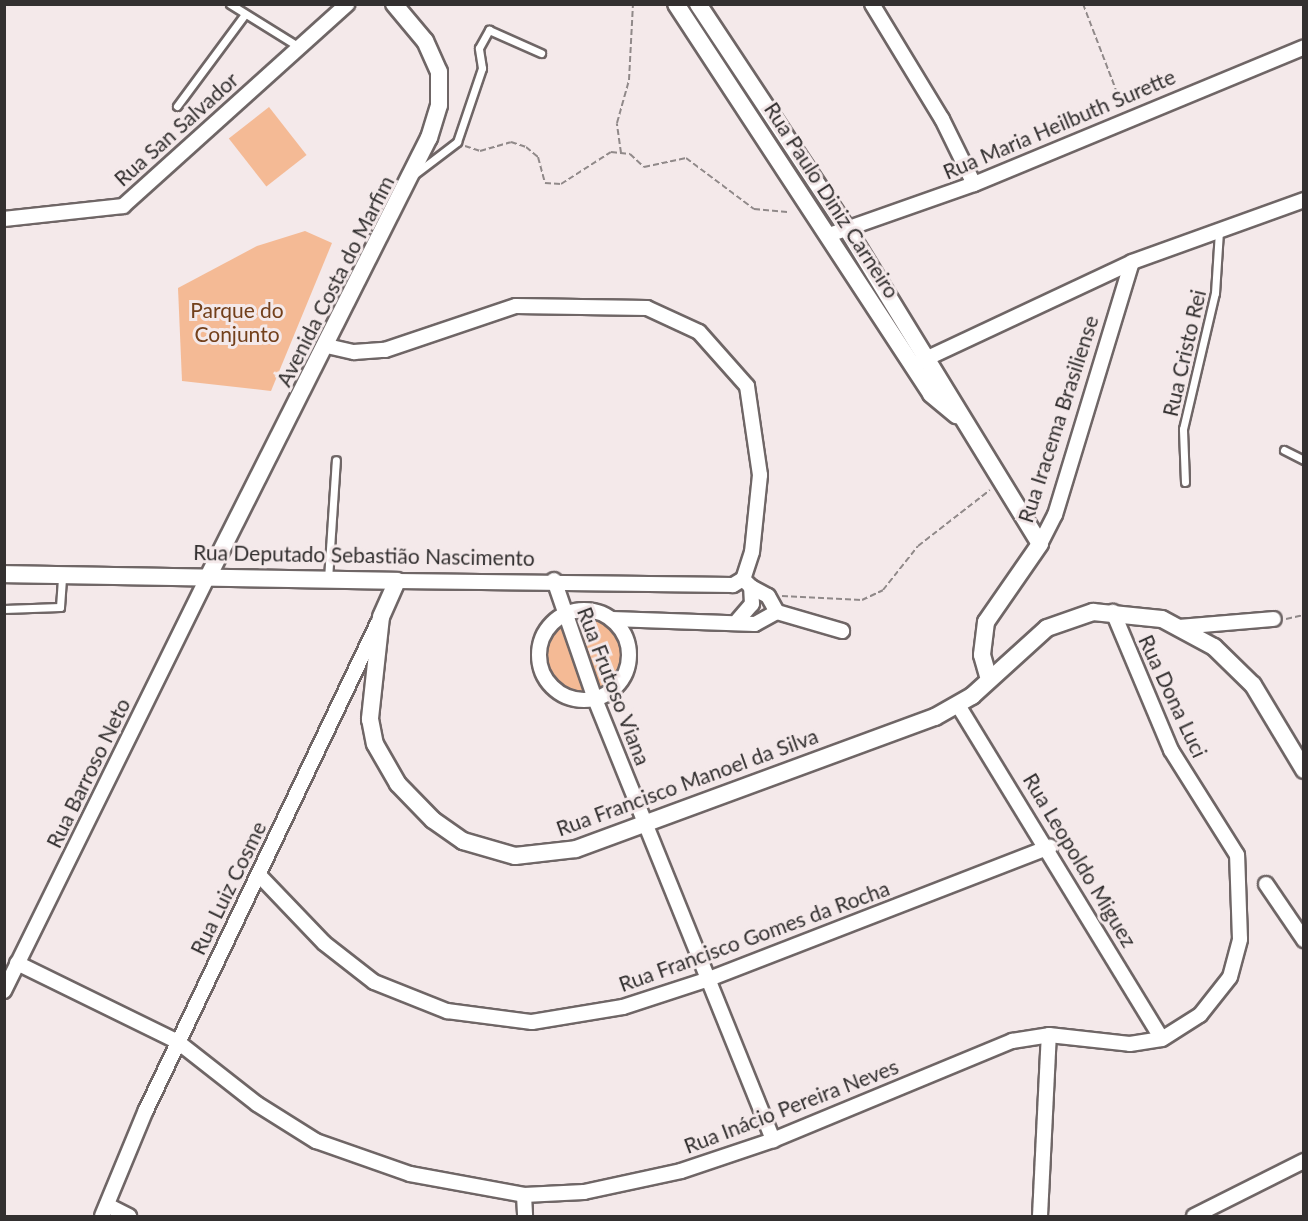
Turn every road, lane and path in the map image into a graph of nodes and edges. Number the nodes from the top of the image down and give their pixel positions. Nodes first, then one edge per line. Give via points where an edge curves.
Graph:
1 (230, 4) edge
2 (346, 4) edge
3 (394, 4) edge
4 (633, 4) edge
5 (675, 4) edge
6 (698, 4) edge
7 (872, 4) edge
8 (1083, 4) edge
9 (245, 14) junction
10 (712, 25) junction
11 (696, 34) junction
12 (299, 47) junction
13 (1304, 47) edge
14 (541, 53) dead end
15 (177, 106) dead end
16 (1126, 117) junction
17 (457, 142) junction
18 (621, 153) junction
19 (413, 175) junction
20 (974, 184) junction
21 (1304, 200) edge
22 (790, 212) dead end
23 (4, 219) edge
24 (848, 229) junction
25 (1219, 231) junction
26 (829, 235) junction
27 (1132, 262) junction
28 (327, 346) junction
29 (929, 358) junction
30 (913, 365) junction
31 (956, 416) junction
32 (1284, 450) dead end
33 (336, 460) dead end
34 (1304, 460) edge
35 (1001, 482) junction
36 (1185, 482) dead end
37 (1040, 544) junction
38 (4, 574) edge
39 (62, 574) junction
40 (209, 575) junction
41 (328, 579) junction
42 (554, 580) junction
43 (397, 581) junction
44 (747, 583) junction
45 (768, 596) junction
46 (4, 609) edge
47 (777, 612) junction
48 (1113, 612) junction
49 (563, 613) junction
50 (1304, 615) edge
51 (381, 617) junction
52 (1274, 618) joint
53 (612, 619) junction
54 (738, 620) junction
55 (1180, 627) junction
56 (842, 631) dead end
57 (989, 681) junction
58 (595, 699) junction
59 (958, 705) junction
60 (1304, 770) edge
61 (645, 823) junction
62 (1050, 848) junction
63 (1237, 855) joint
64 (259, 875) junction
65 (1266, 884) dead end
66 (1304, 940) edge
67 (17, 963) junction
68 (709, 979) junction
69 (4, 990) edge
70 (1049, 1035) junction
71 (1162, 1039) junction
72 (178, 1042) junction
73 (773, 1140) junction
74 (1304, 1161) edge
75 (524, 1195) junction
76 (104, 1211) edge
77 (129, 1216) edge
78 (525, 1216) edge
79 (1040, 1216) edge
80 (1194, 1216) edge

1 - 9 lane
2 - 12 street, Rua San Salvador
3 - 19 street, Avenida Costa do Marfim via 425,41 439,72 439,105
4 - 18 path via 628,80 617,123
5 - 11 street, Rua Paulo Diniz Carneiro
6 - 10 street, Rua Paulo Diniz Carneiro
7 - 20 street via 942,119
8 - 16 path
9 - 12 lane
9 - 15 lane
10 - 11 street
10 - 24 street, Rua Paulo Diniz Carneiro
11 - 26 street, Rua Paulo Diniz Carneiro
12 - 23 street, Rua San Salvador via 123,206
13 - 16 street, Rua Maria Heilbuth Surette
14 - 17 lane via 489,30 479,48 482,68
16 - 20 street, Rua Maria Heilbuth Surette
17 - 18 path via 480,151 511,142 526,147 538,157 544,183 561,184 611,152
17 - 19 lane
18 - 22 path via 644,166 686,158 754,209
19 - 28 street, Avenida Costa do Marfim
20 - 24 street, Rua Maria Heilbuth Surette
21 - 25 street
24 - 26 street, Rua Maria Heilbuth Surette
24 - 29 street, Rua Paulo Diniz Carneiro
25 - 27 street
25 - 36 lane, Rua Cristo Rei via 1215,293 1183,429
26 - 30 street, Rua Paulo Diniz Carneiro
27 - 29 street
27 - 37 street, Rua Iracema Brasiliense via 1055,515
28 - 40 street, Avenida Costa do Marfim
28 - 44 street via 385,350 487,314 546,304 647,308 677,319 719,351 747,386 760,475
29 - 30 street
29 - 31 street, Rua Paulo Diniz Carneiro
30 - 31 street, Rua Paulo Diniz Carneiro via 931,394
31 - 35 street, Rua Paulo Diniz Carneiro
32 - 34 lane
33 - 41 lane
35 - 37 street, Rua Paulo Diniz Carneiro
35 - 45 path via 918,546 883,590 862,600
37 - 57 street, Rua Iracema Brasiliense via 986,622 982,655
38 - 39 street, Rua Deputado Sebastião Nascimento
39 - 40 street, Rua Deputado Sebastião Nascimento
39 - 46 lane via 60,607
40 - 41 street, Rua Deputado Sebastião Nascimento
40 - 67 street, Rua Barroso Neto
41 - 43 street, Rua Deputado Sebastião Nascimento
42 - 43 street, Rua Deputado Sebastião Nascimento
42 - 44 street, Rua Deputado Sebastião Nascimento
42 - 49 street, Rua Frutoso Viana
43 - 51 street, Rua Luiz Cosme
44 - 45 street
44 - 54 street via 752,604
45 - 47 street
47 - 54 street via 755,624
47 - 56 street
48 - 55 street, Rua Francisco Manoel da Silva
48 - 57 street, Rua Francisco Manoel da Silva via 1070,616 1047,628
48 - 63 street, Rua Dona Luci via 1171,750
49 - 53 street via 580,609
49 - 58 street, Rua Frutoso Viana
49 - 58 street via 540,641 542,672 554,689 571,699
50 - 52 path
51 - 61 street, Rua Francisco Manoel da Silva via 369,719 375,744 398,784 434,820 463,841 515,856 576,849
51 - 64 street, Rua Luiz Cosme
52 - 55 street
53 - 54 street
53 - 58 street via 625,635 630,656 625,677
55 - 60 street, Rua Francisco Manoel da Silva via 1214,647 1253,685
57 - 59 street, Rua Francisco Manoel da Silva
58 - 61 street, Rua Frutoso Viana
59 - 61 street, Rua Francisco Manoel da Silva
59 - 62 street, Rua Leopoldo Miguez
61 - 68 street, Rua Frutoso Viana
62 - 68 street, Rua Francisco Gomes da Rocha
62 - 71 street, Rua Leopoldo Miguez
63 - 71 street, Rua Inácio Pereira Neves via 1240,939 1230,977 1200,1015
64 - 68 street, Rua Francisco Gomes da Rocha via 324,944 375,982 447,1011 532,1022 623,1007
64 - 72 street, Rua Luiz Cosme
65 - 66 street
67 - 69 street, Rua Barroso Neto
67 - 72 street, Rua Inácio Pereira Neves
68 - 73 street, Rua Frutoso Viana
70 - 71 street, Rua Inácio Pereira Neves via 1130,1044
70 - 73 street, Rua Inácio Pereira Neves via 1012,1041
70 - 79 street
72 - 75 street, Rua Inácio Pereira Neves via 257,1104 316,1140 410,1174
72 - 76 street, Rua Luiz Cosme
73 - 75 street, Rua Inácio Pereira Neves via 671,1173 584,1192
74 - 80 street
75 - 78 street
76 - 77 street

